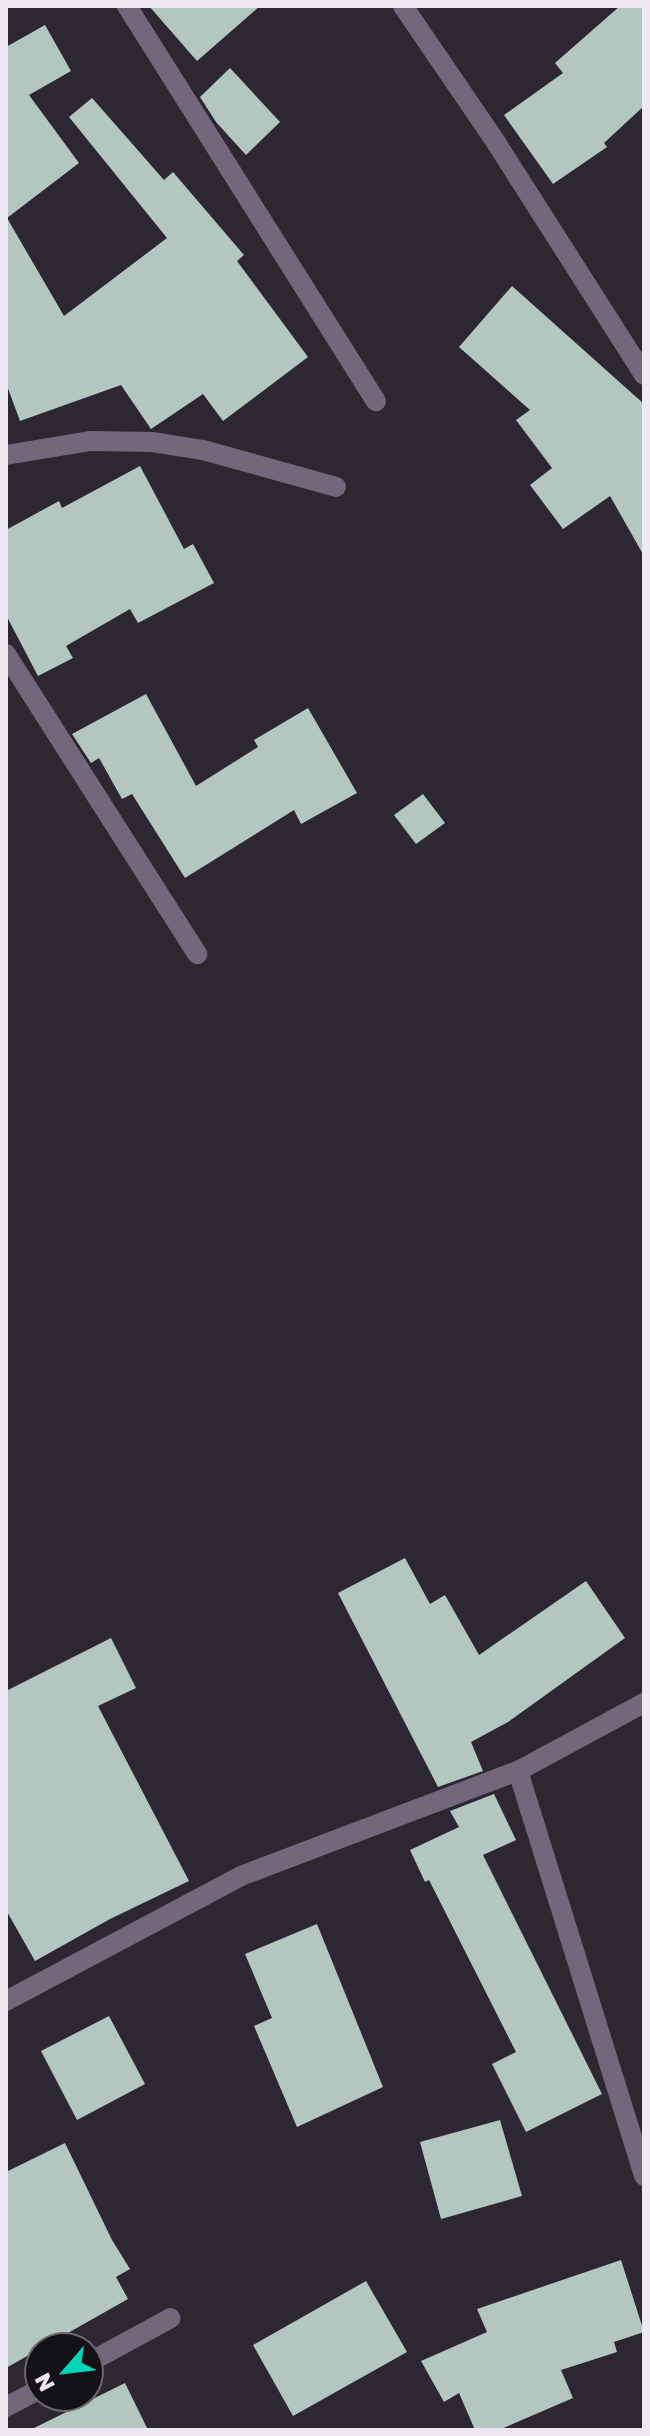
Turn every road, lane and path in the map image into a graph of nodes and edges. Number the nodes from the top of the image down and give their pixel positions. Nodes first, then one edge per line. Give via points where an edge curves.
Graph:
1 (127, 6) edge
2 (403, 6) edge
3 (644, 375) edge
4 (376, 401) dead end
5 (6, 455) edge
6 (336, 487) dead end
7 (6, 654) edge
8 (197, 954) dead end
9 (644, 1703) edge
10 (518, 1771) junction
11 (6, 2001) edge
12 (644, 2176) edge
13 (171, 2318) dead end
14 (104, 2354) edge
15 (24, 2397) edge
16 (6, 2407) edge

1 - 4 street
2 - 3 street
5 - 6 street via 91,441 152,442 203,450
7 - 8 street
9 - 10 street
10 - 11 street via 241,1876
10 - 12 street
13 - 14 street
15 - 16 street

